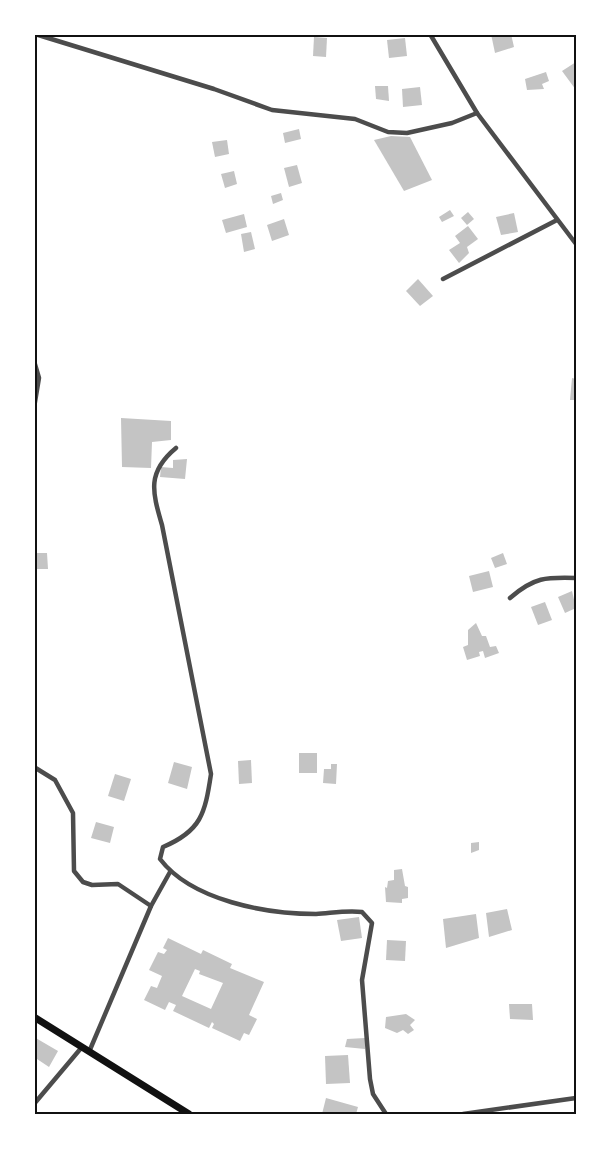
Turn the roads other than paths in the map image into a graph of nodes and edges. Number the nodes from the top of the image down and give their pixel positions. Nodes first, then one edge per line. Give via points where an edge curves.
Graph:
1 (35, 34) edge
2 (430, 34) edge
3 (477, 113) junction
4 (557, 220) junction
5 (576, 244) edge
6 (443, 279) dead end
7 (34, 361) edge
8 (34, 408) edge
9 (176, 448) dead end
10 (576, 578) edge
11 (510, 598) dead end
12 (34, 767) edge
13 (170, 872) junction
14 (151, 906) junction
15 (34, 1017) edge
16 (86, 1050) junction
17 (576, 1098) edge
18 (34, 1104) edge
19 (189, 1114) edge
20 (386, 1114) edge
21 (463, 1114) edge

1 - 3 street via 214,89 272,111 355,119 388,132 417,131
2 - 3 street
3 - 4 street
4 - 5 street
4 - 6 street
7 - 8 street via 39,378
9 - 13 street via 160,461 155,474 155,499 211,774 204,808 192,832 160,851 160,859
10 - 11 street via 531,581
12 - 14 street via 55,780 73,813 74,871 83,882 118,884
13 - 14 street
13 - 20 street via 227,902 277,911 362,912 370,920 372,930 362,980 373,1094
14 - 16 street
15 - 16 main road
16 - 18 street
16 - 19 main road
17 - 21 street

